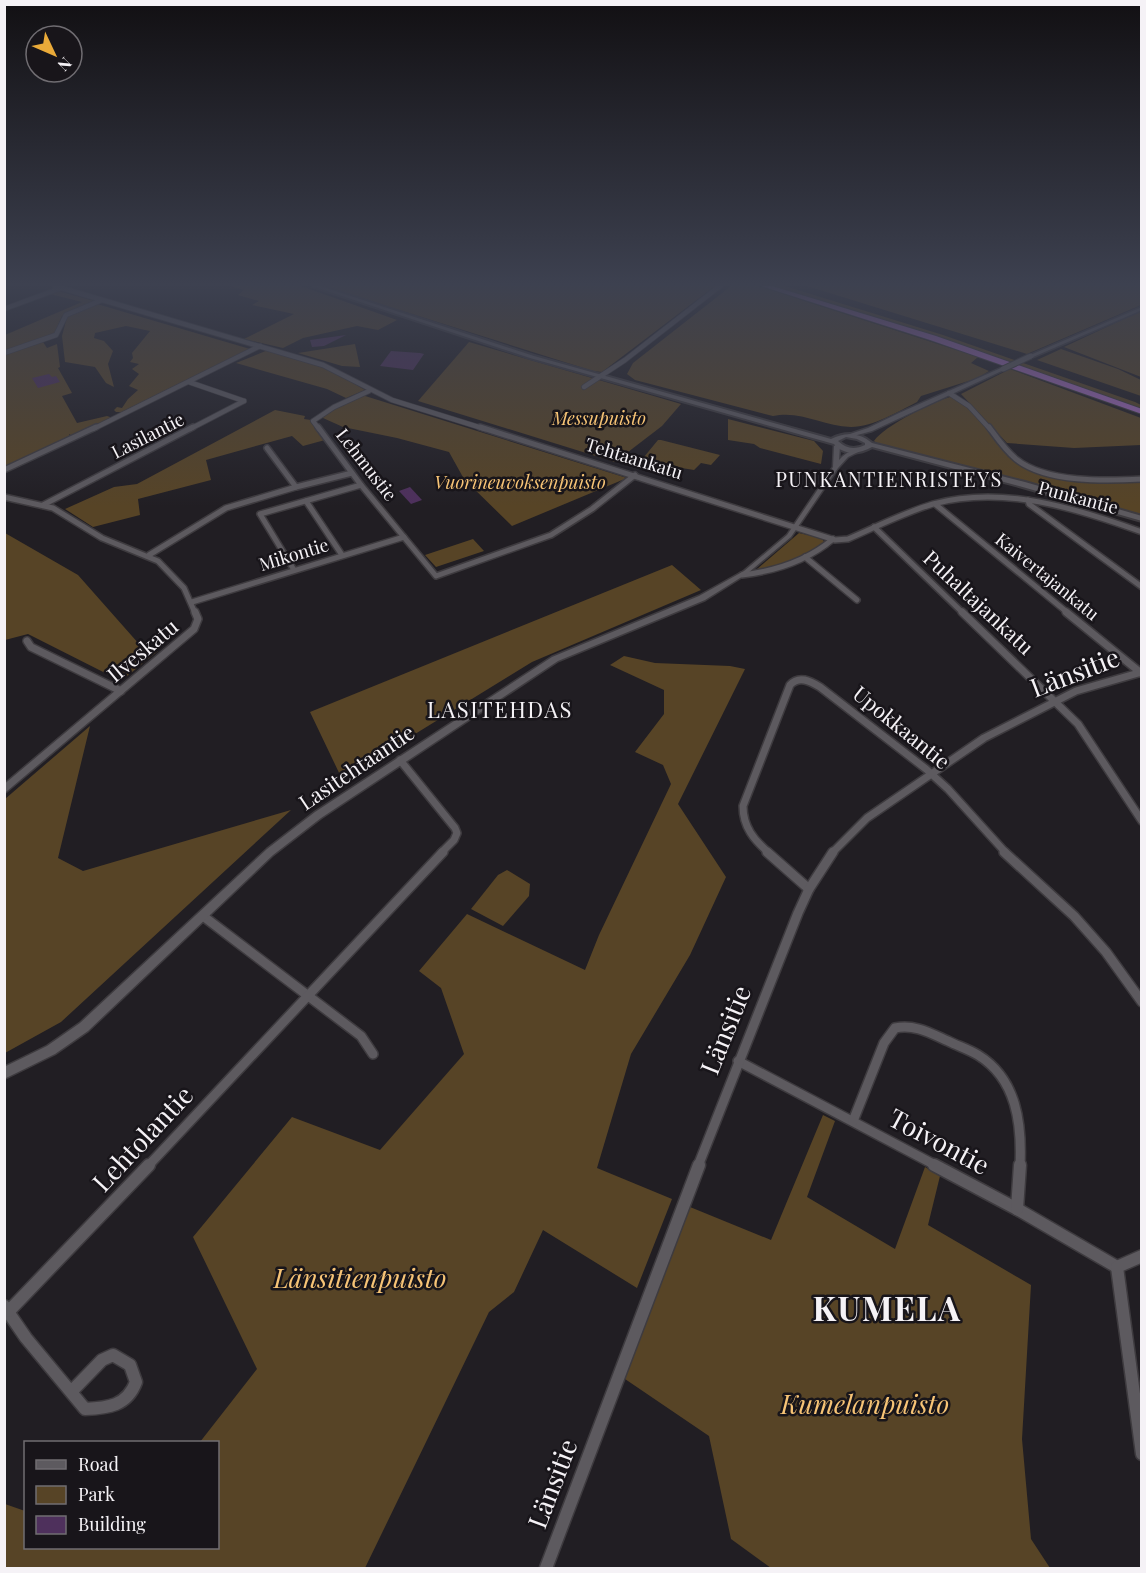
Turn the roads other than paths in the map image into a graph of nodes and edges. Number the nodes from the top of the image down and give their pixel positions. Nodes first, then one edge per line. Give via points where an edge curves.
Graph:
1 (234, 359) edge
2 (303, 359) edge
3 (543, 359) edge
4 (624, 359) edge
5 (993, 359) edge
6 (1019, 359) edge
7 (1023, 359) edge
8 (1040, 366) dead end
9 (602, 376) junction
10 (189, 382) junction
11 (584, 387) dead end
12 (369, 391) junction
13 (949, 393) junction
14 (1142, 412) edge
15 (873, 429) junction
16 (800, 431) junction
17 (850, 435) junction
18 (841, 436) junction
19 (868, 443) junction
20 (836, 444) junction
21 (267, 448) dead end
22 (857, 451) junction
23 (919, 458) junction
24 (836, 467) junction
25 (4, 470) edge
26 (352, 473) junction
27 (635, 475) junction
28 (1142, 479) edge
29 (361, 485) junction
30 (296, 487) junction
31 (4, 497) edge
32 (1028, 500) junction
33 (306, 501) junction
34 (935, 504) junction
35 (44, 505) junction
36 (1142, 519) edge
37 (874, 527) junction
38 (795, 528) junction
39 (1142, 532) edge
40 (404, 537) junction
41 (832, 539) junction
42 (149, 555) junction
43 (342, 555) junction
44 (805, 557) junction
45 (294, 570) junction
46 (742, 575) junction
47 (1142, 587) edge
48 (857, 600) dead end
49 (192, 602) junction
50 (27, 641) dead end
51 (1141, 672) edge
52 (121, 691) junction
53 (1057, 702) junction
54 (400, 760) junction
55 (932, 774) junction
56 (4, 789) edge
57 (1142, 821) edge
58 (809, 888) junction
59 (203, 916) junction
60 (307, 996) junction
61 (1142, 1002) edge
62 (373, 1053) dead end
63 (738, 1060) junction
64 (4, 1073) edge
65 (853, 1121) junction
66 (1017, 1209) junction
67 (1142, 1256) edge
68 (1117, 1267) junction
69 (7, 1309) edge
70 (71, 1392) junction
71 (1142, 1454) edge
72 (546, 1569) edge

1 - 10 street
2 - 12 street, Tehtaankatu via 330,368
3 - 9 main road
4 - 9 street
5 - 14 highway
6 - 8 highway
7 - 13 street, bridge
9 - 11 street
9 - 16 main road
10 - 25 street
10 - 35 street, Lasilantie via 244,401
12 - 26 street, Lehmustie via 313,421
12 - 27 street, Tehtaankatu
13 - 15 street
13 - 28 street via 964,400 1016,459 1028,466 1100,480
15 - 17 street
15 - 19 street
16 - 18 main road
16 - 20 main road
17 - 18 main road
17 - 19 main road
18 - 20 main road via 836,438
19 - 22 main road via 866,449
19 - 23 main road
20 - 22 main road
20 - 24 street
21 - 30 street
22 - 23 main road
22 - 24 street, Lasitehtaantie
23 - 36 main road
24 - 38 street, Lasitehtaantie
26 - 29 street, Lehmustie
26 - 30 street
27 - 38 street, Tehtaankatu
27 - 40 street, Lehmustie via 570,525 436,576
29 - 33 street
29 - 40 street, Lehmustie
30 - 42 street via 226,508
31 - 35 street, Ilveskatu
32 - 34 street, Punkantie via 983,497
32 - 39 street, Punkantie via 1086,512
32 - 47 street
33 - 43 street
33 - 45 street via 260,514
34 - 37 street, Punkantie
34 - 51 street, Kaivertajankatu
35 - 42 street, Ilveskatu via 102,538
37 - 41 street, Punkantie via 848,539
37 - 53 street, Puhaltajankatu
38 - 41 street, Punkantie
38 - 46 street, Lasitehtaantie
40 - 43 street, Mikontie
41 - 44 street, Punkantie
42 - 49 street, Ilveskatu via 175,576
43 - 45 street, Mikontie
44 - 46 street, Punkantie via 766,573
44 - 48 street
45 - 49 street, Mikontie
46 - 54 street, Lasitehtaantie via 702,598 555,659
49 - 52 street, Ilveskatu via 198,619 194,629
50 - 52 street via 30,647
51 - 53 street, Länsitie via 1076,691
52 - 56 street, Ilveskatu
53 - 55 street, Länsitie via 1004,727
53 - 57 street, Puhaltajankatu via 1083,732
54 - 59 street, Lasitehtaantie via 290,835
54 - 60 street, Lehtolantie via 455,828 456,836
55 - 58 street, Länsitie via 852,831
55 - 58 street, Upokkaantie via 815,684 804,679 792,682 743,806 743,820 755,841
55 - 61 street, Upokkaantie via 999,847 1074,916 1107,952
58 - 63 street, Länsitie
59 - 60 street
59 - 64 street, Lasitehtaantie via 84,1027 51,1050
60 - 62 street via 361,1036
60 - 69 street, Lehtolantie via 74,1245
63 - 65 street, Toivontie
63 - 72 street, Länsitie
65 - 66 street, Toivontie
65 - 66 street via 884,1043 896,1028 914,1026 980,1056 1002,1075 1019,1115 1023,1142
66 - 68 street, Toivontie
67 - 68 street
68 - 71 street
69 - 70 street, Lehtolantie
70 - 70 street, Lehtolantie via 84,1409 112,1408 128,1400 136,1382 130,1365 113,1355 102,1360

